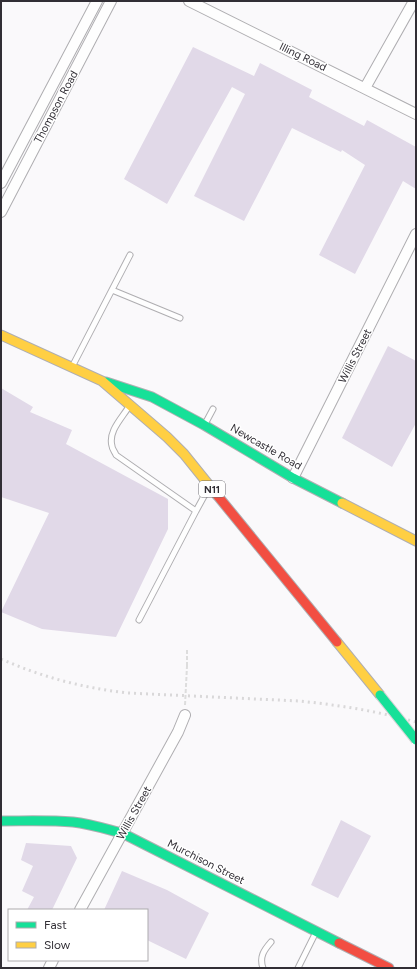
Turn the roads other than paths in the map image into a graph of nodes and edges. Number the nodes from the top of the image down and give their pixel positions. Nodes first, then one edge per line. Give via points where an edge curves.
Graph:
1 (96, 1) edge
2 (111, 1) edge
3 (189, 1) edge
4 (414, 1) edge
5 (364, 88) junction
6 (416, 114) edge
7 (1, 183) edge
8 (1, 212) edge
9 (416, 234) edge
10 (130, 255) dead end
11 (112, 290) junction
12 (180, 318) dead end
13 (1, 335) edge
14 (72, 368) junction
15 (102, 381) junction
16 (129, 405) junction
17 (213, 409) dead end
18 (204, 425) junction
19 (293, 478) junction
20 (210, 487) junction
21 (196, 511) junction
22 (416, 541) edge
23 (139, 620) dead end
24 (185, 710) road end
25 (416, 740) edge
26 (1, 822) edge
27 (122, 833) junction
28 (81, 909) edge
29 (316, 931) junction
30 (271, 942) dead end
31 (263, 968) edge
32 (298, 968) edge
33 (389, 968) edge

1 - 7 street, Thompson Road
2 - 8 street, Thompson Road
3 - 5 street, Illing Road
4 - 5 street
5 - 6 street, Illing Road
9 - 19 street, Willis Street
10 - 11 lane
11 - 12 lane
11 - 14 lane
13 - 14 main road, N11
14 - 15 main road, N11
15 - 16 main road, N11
15 - 18 main road, Newcastle Road via 152,397
16 - 20 main road, N11 via 184,454
16 - 21 lane via 111,438 116,455
17 - 18 lane
18 - 19 main road, Newcastle Road
19 - 22 main road, Newcastle Road
20 - 21 lane
20 - 25 main road, N11, bridge
21 - 23 lane
24 - 27 street, Willis Street via 178,732
26 - 27 main road, Murchison Street via 75,822
27 - 28 street, Willis Street
27 - 29 main road, Murchison Street
29 - 32 lane
29 - 33 main road, Murchison Street
30 - 31 lane via 262,952

